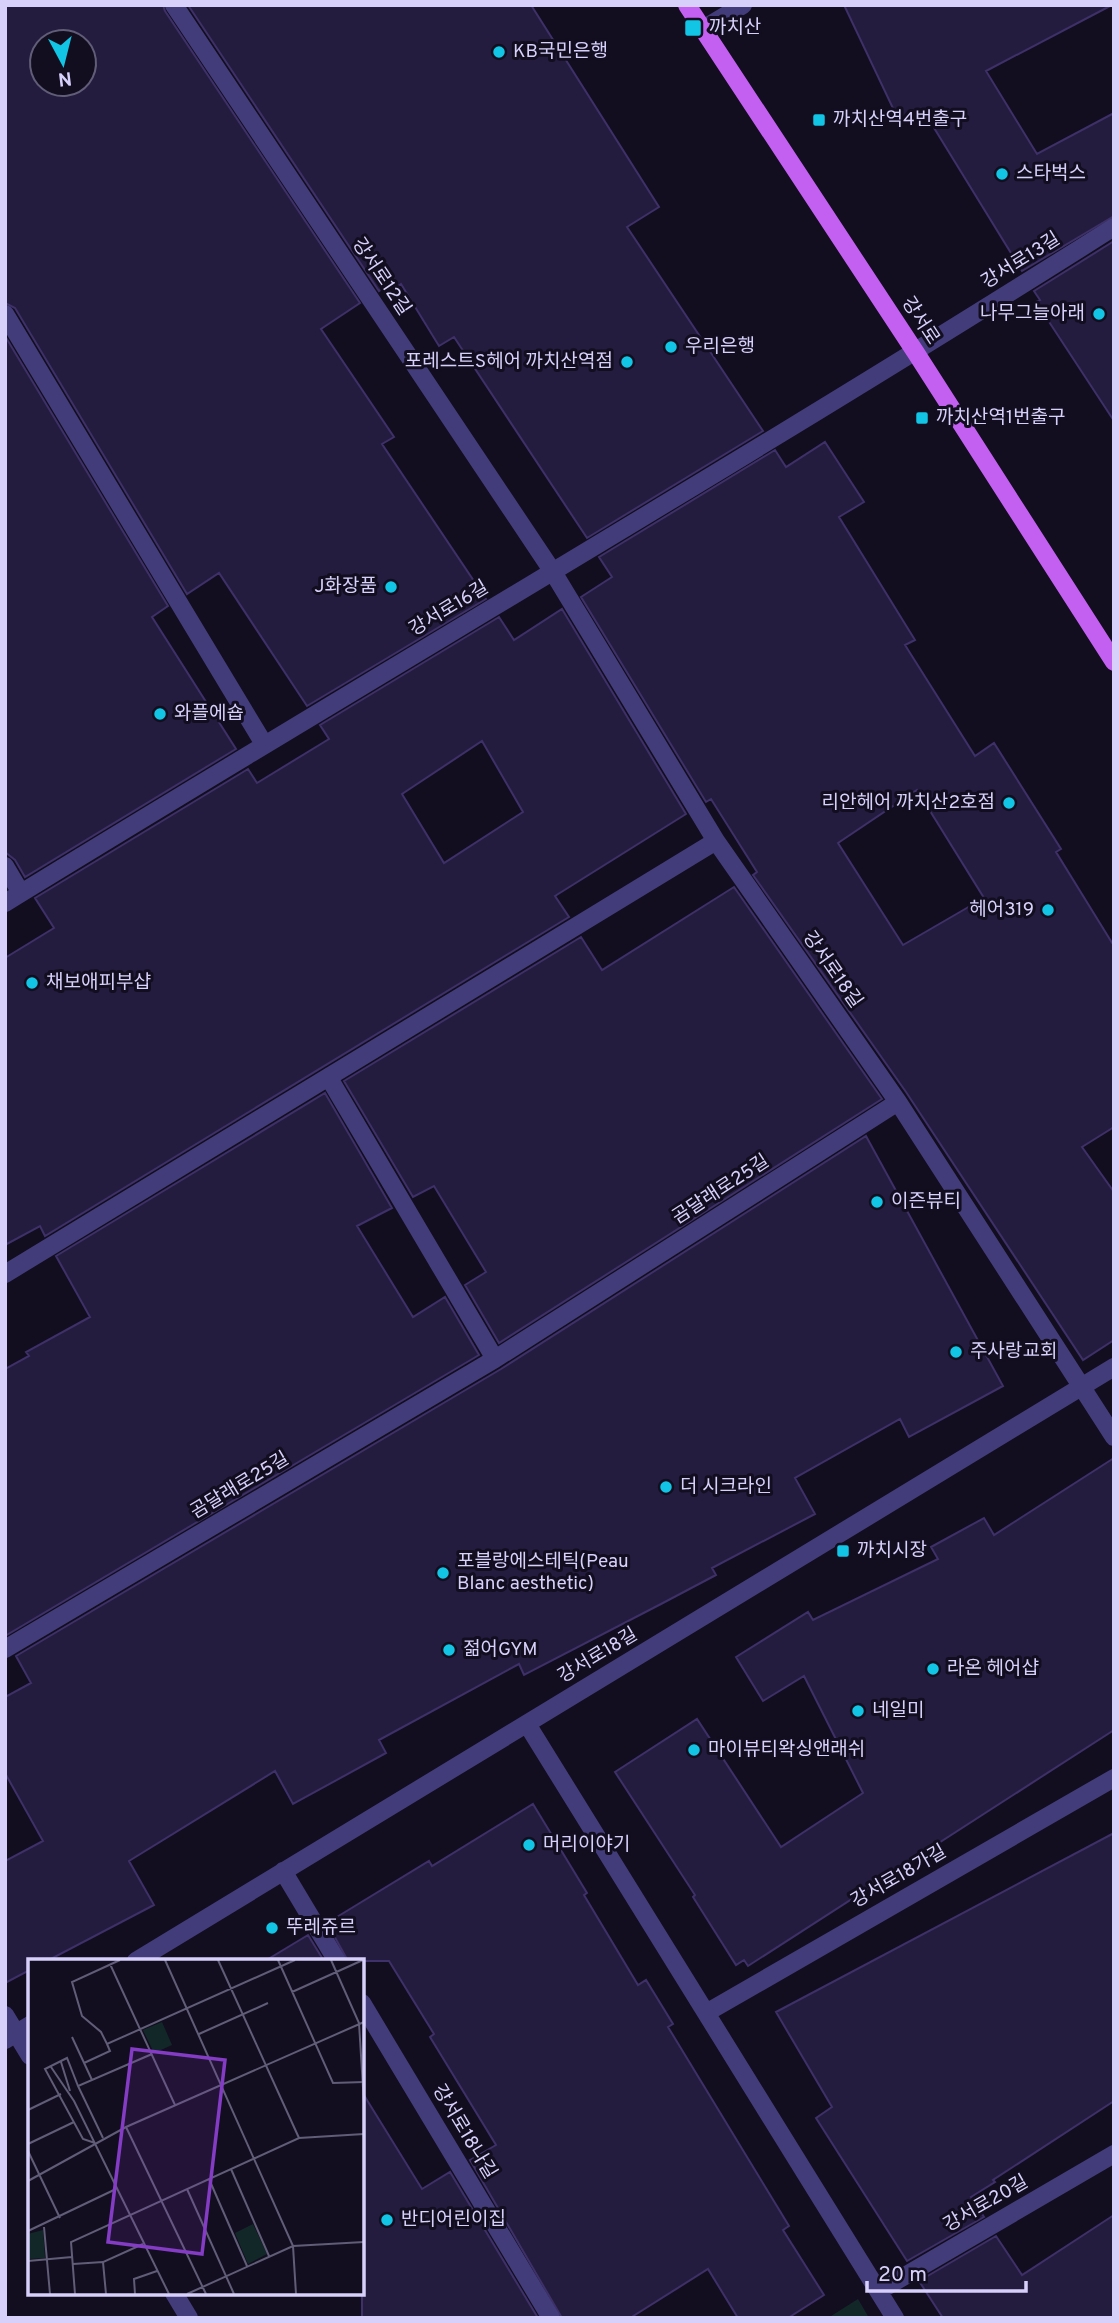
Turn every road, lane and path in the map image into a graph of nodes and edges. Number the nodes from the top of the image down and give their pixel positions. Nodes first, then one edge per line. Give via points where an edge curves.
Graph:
1 (174, 5) edge
2 (687, 5) edge
3 (743, 5) edge
4 (703, 29) junction
5 (1114, 227) edge
6 (5, 314) edge
7 (916, 353) junction
8 (553, 572) junction
9 (1108, 638) edge
10 (1114, 662) edge
11 (264, 744) junction
12 (716, 841) junction
13 (5, 866) edge
14 (21, 893) junction
15 (5, 903) edge
16 (329, 1078) junction
17 (898, 1102) junction
18 (5, 1274) edge
19 (495, 1359) junction
20 (1114, 1367) edge
21 (1083, 1388) junction
22 (1114, 1437) edge
23 (5, 1649) edge
24 (527, 1724) junction
25 (1114, 1778) edge
26 (283, 1871) junction
27 (139, 1959) edge
28 (336, 1959) edge
29 (364, 2006) edge
30 (706, 2013) junction
31 (5, 2015) edge
32 (17, 2033) edge
33 (28, 2052) edge
34 (1114, 2154) edge
35 (878, 2291) junction
36 (175, 2295) edge
37 (189, 2318) edge
38 (551, 2318) edge
39 (895, 2318) edge

1 - 8 street, 강서로12길
2 - 4 main road, 강서로
3 - 4 street
4 - 7 main road, 강서로
5 - 7 street, 강서로13길
6 - 11 street
7 - 8 street, 강서로16길
7 - 9 main road, 강서로
8 - 11 street, 강서로16길
8 - 12 street, 강서로18길
9 - 10 main road, 강서로
11 - 14 street, 강서로16길
12 - 16 street
12 - 17 street, 강서로18길
13 - 14 street
14 - 15 street, 강서로16길
16 - 18 street
16 - 19 street
17 - 19 street, 곰달래로25길
17 - 21 street, 강서로18길
19 - 23 street, 곰달래로25길
20 - 21 street, 강서로18길
21 - 22 street, 강서로18길
21 - 24 street, 강서로18길
24 - 26 street, 강서로18길
24 - 30 street
25 - 30 street, 강서로18가길
26 - 27 street, 강서로18길
26 - 28 street
29 - 38 street, 강서로18나길
30 - 35 street
31 - 32 street
32 - 33 street
34 - 35 street, 강서로20길
35 - 39 street
36 - 37 street

